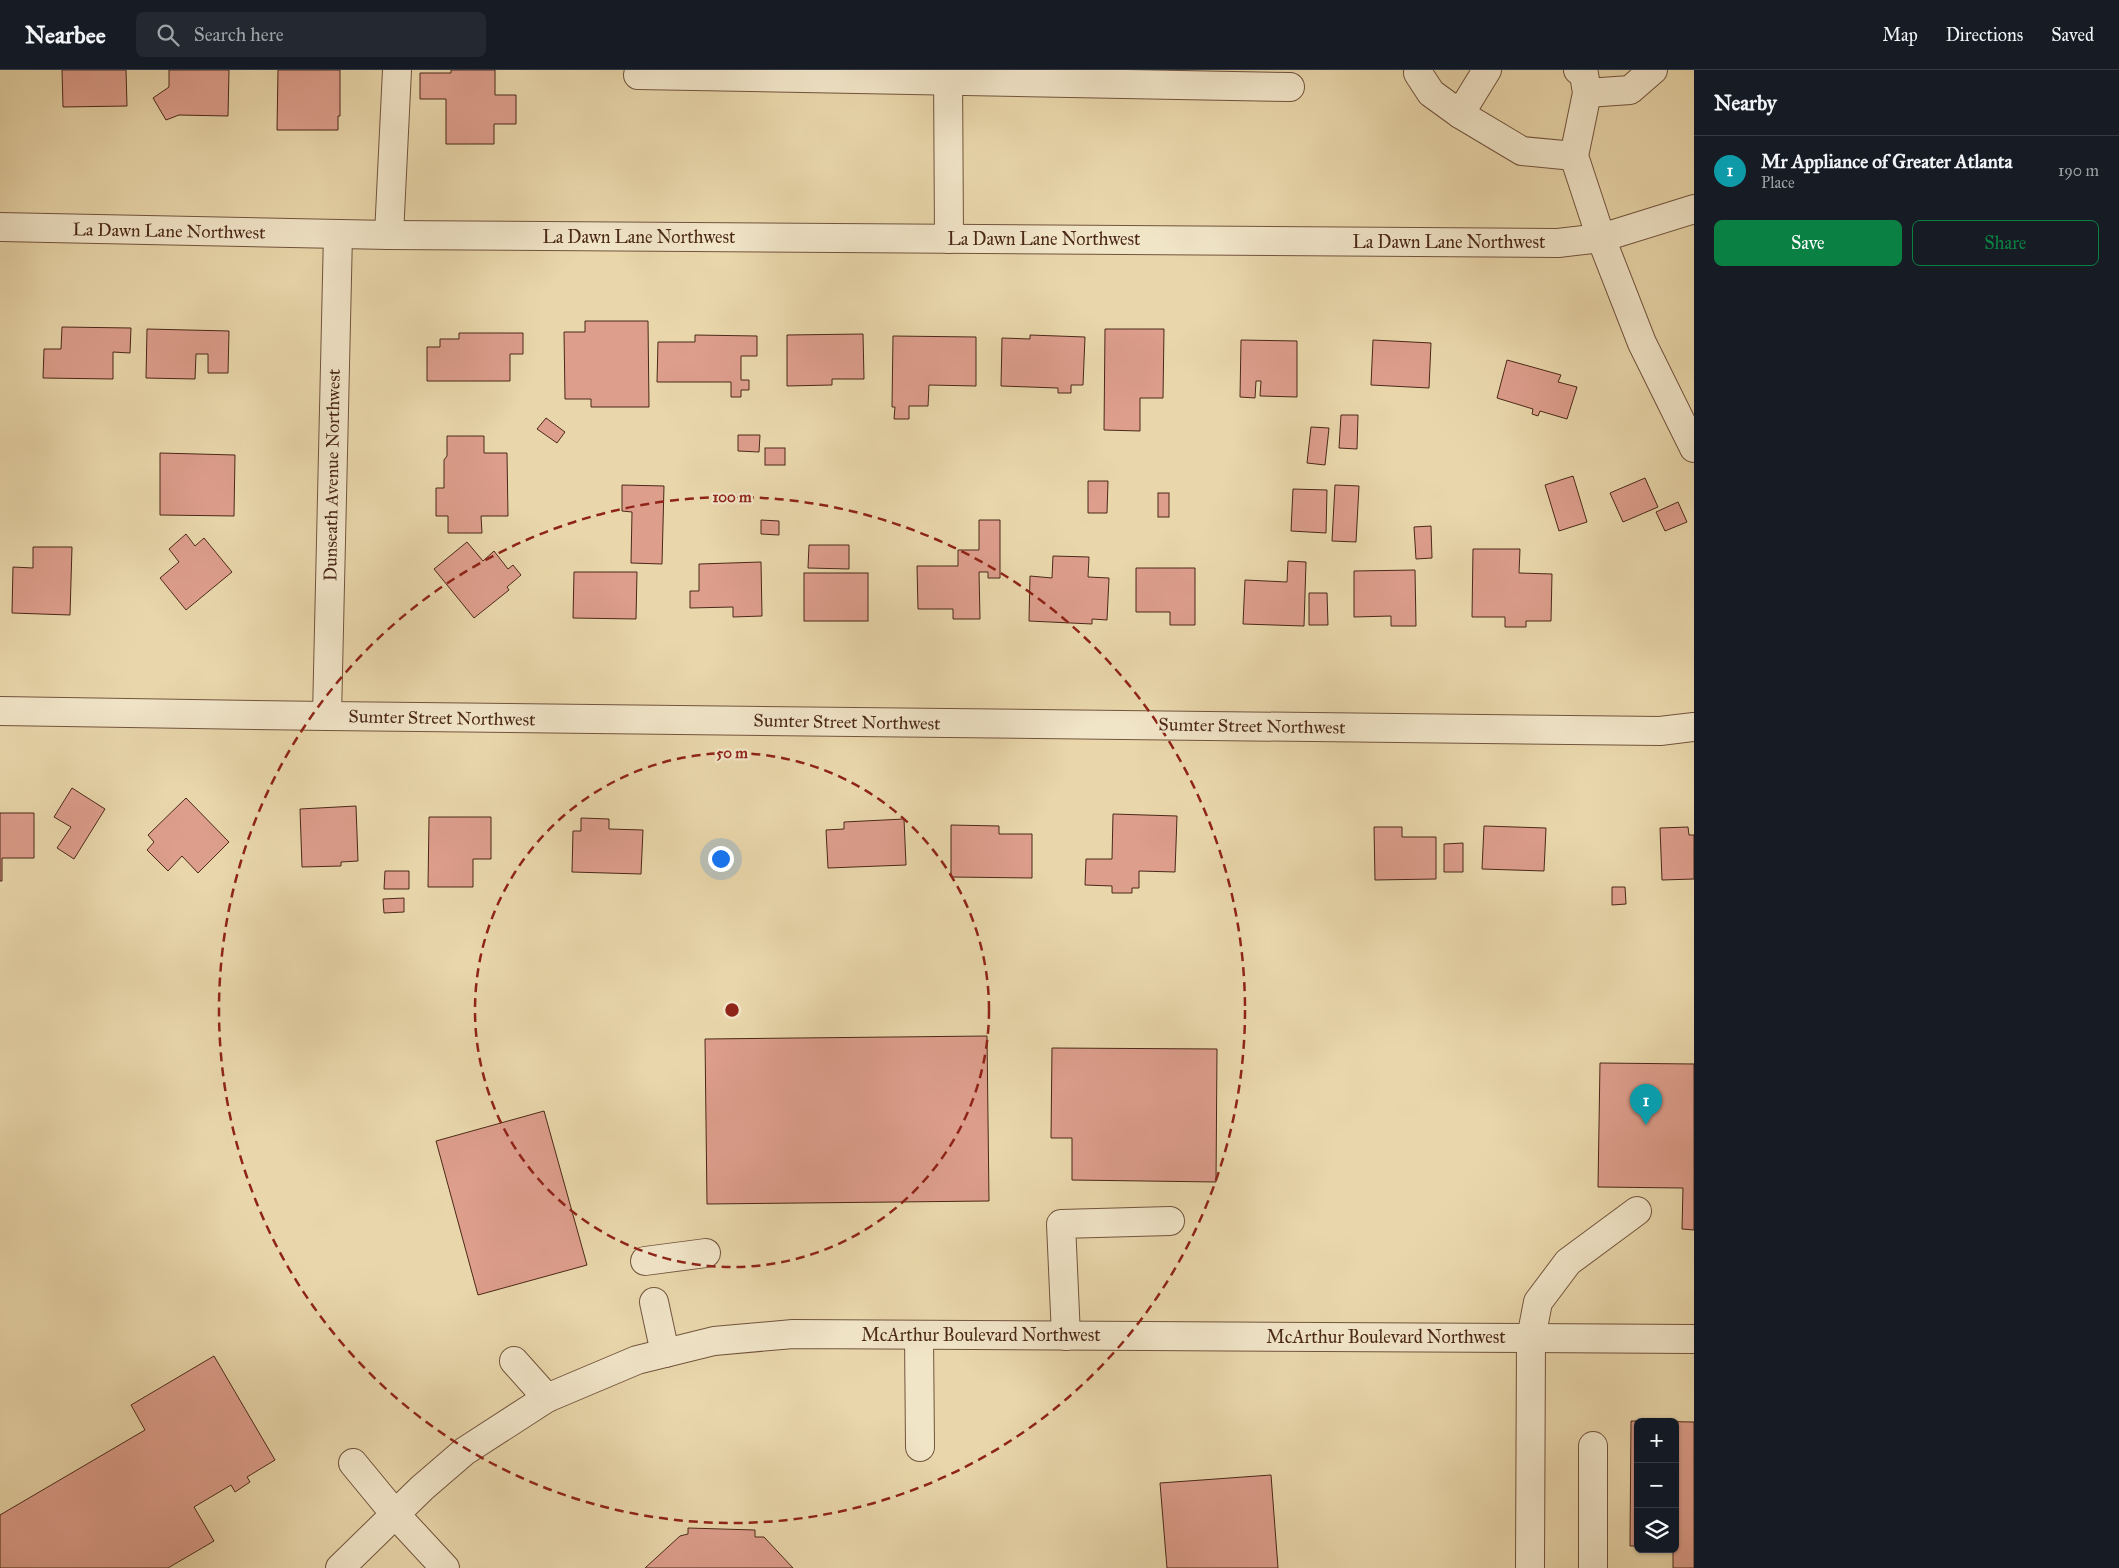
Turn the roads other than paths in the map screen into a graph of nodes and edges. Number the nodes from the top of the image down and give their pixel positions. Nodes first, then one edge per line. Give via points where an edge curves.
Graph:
1 (397, 70) edge
2 (1418, 70) edge
3 (1487, 70) edge
4 (1653, 70) edge
5 (638, 76) dead end
6 (948, 76) edge
7 (1583, 82) edge
8 (1290, 87) dead end
9 (1460, 114) junction
10 (1574, 156) junction
11 (1694, 209) edge
12 (0, 228) edge
13 (338, 234) junction
14 (388, 235) junction
15 (1601, 238) junction
16 (949, 239) junction
17 (1694, 448) edge
18 (0, 711) edge
19 (327, 716) junction
20 (1694, 727) edge
21 (1637, 1211) dead end
22 (1170, 1221) dead end
23 (706, 1253) dead end
24 (645, 1261) dead end
25 (654, 1302) dead end
26 (919, 1335) junction
27 (1066, 1336) junction
28 (1531, 1338) junction
29 (1694, 1339) edge
30 (665, 1353) junction
31 (514, 1361) dead end
32 (547, 1398) junction
33 (1592, 1446) dead end
34 (920, 1447) dead end
35 (353, 1463) dead end
36 (395, 1514) junction
37 (340, 1568) edge
38 (445, 1568) edge
39 (1530, 1568) edge
40 (1592, 1568) edge

1 - 14 street
2 - 9 street via 1431,93
3 - 9 street
4 - 7 street via 1630,90
5 - 6 street
6 - 8 street
6 - 16 street
7 - 10 street
9 - 10 street via 1522,151
10 - 15 street
11 - 15 street, La Dawn Lane Northwest
12 - 13 street, La Dawn Lane Northwest
13 - 14 street, La Dawn Lane Northwest
13 - 19 street, Dunseath Avenue Northwest
14 - 16 street, La Dawn Lane Northwest
15 - 16 street, La Dawn Lane Northwest via 1558,243
15 - 17 street via 1642,343
18 - 19 street, Sumter Street Northwest
19 - 20 street, Sumter Street Northwest via 1650,731
21 - 28 street via 1568,1262 1538,1302
22 - 27 street via 1061,1224
23 - 24 street
25 - 30 street
26 - 27 street, McArthur Boulevard Northwest
26 - 30 street, McArthur Boulevard Northwest via 793,1334 714,1342
26 - 34 street
27 - 28 street, McArthur Boulevard Northwest
28 - 29 street, McArthur Boulevard Northwest
28 - 39 street
30 - 32 street, McArthur Boulevard Northwest via 637,1360
31 - 32 street
32 - 36 street, McArthur Boulevard Northwest via 465,1451
33 - 40 street
35 - 36 street
36 - 37 street, McArthur Boulevard Northwest
36 - 38 street

